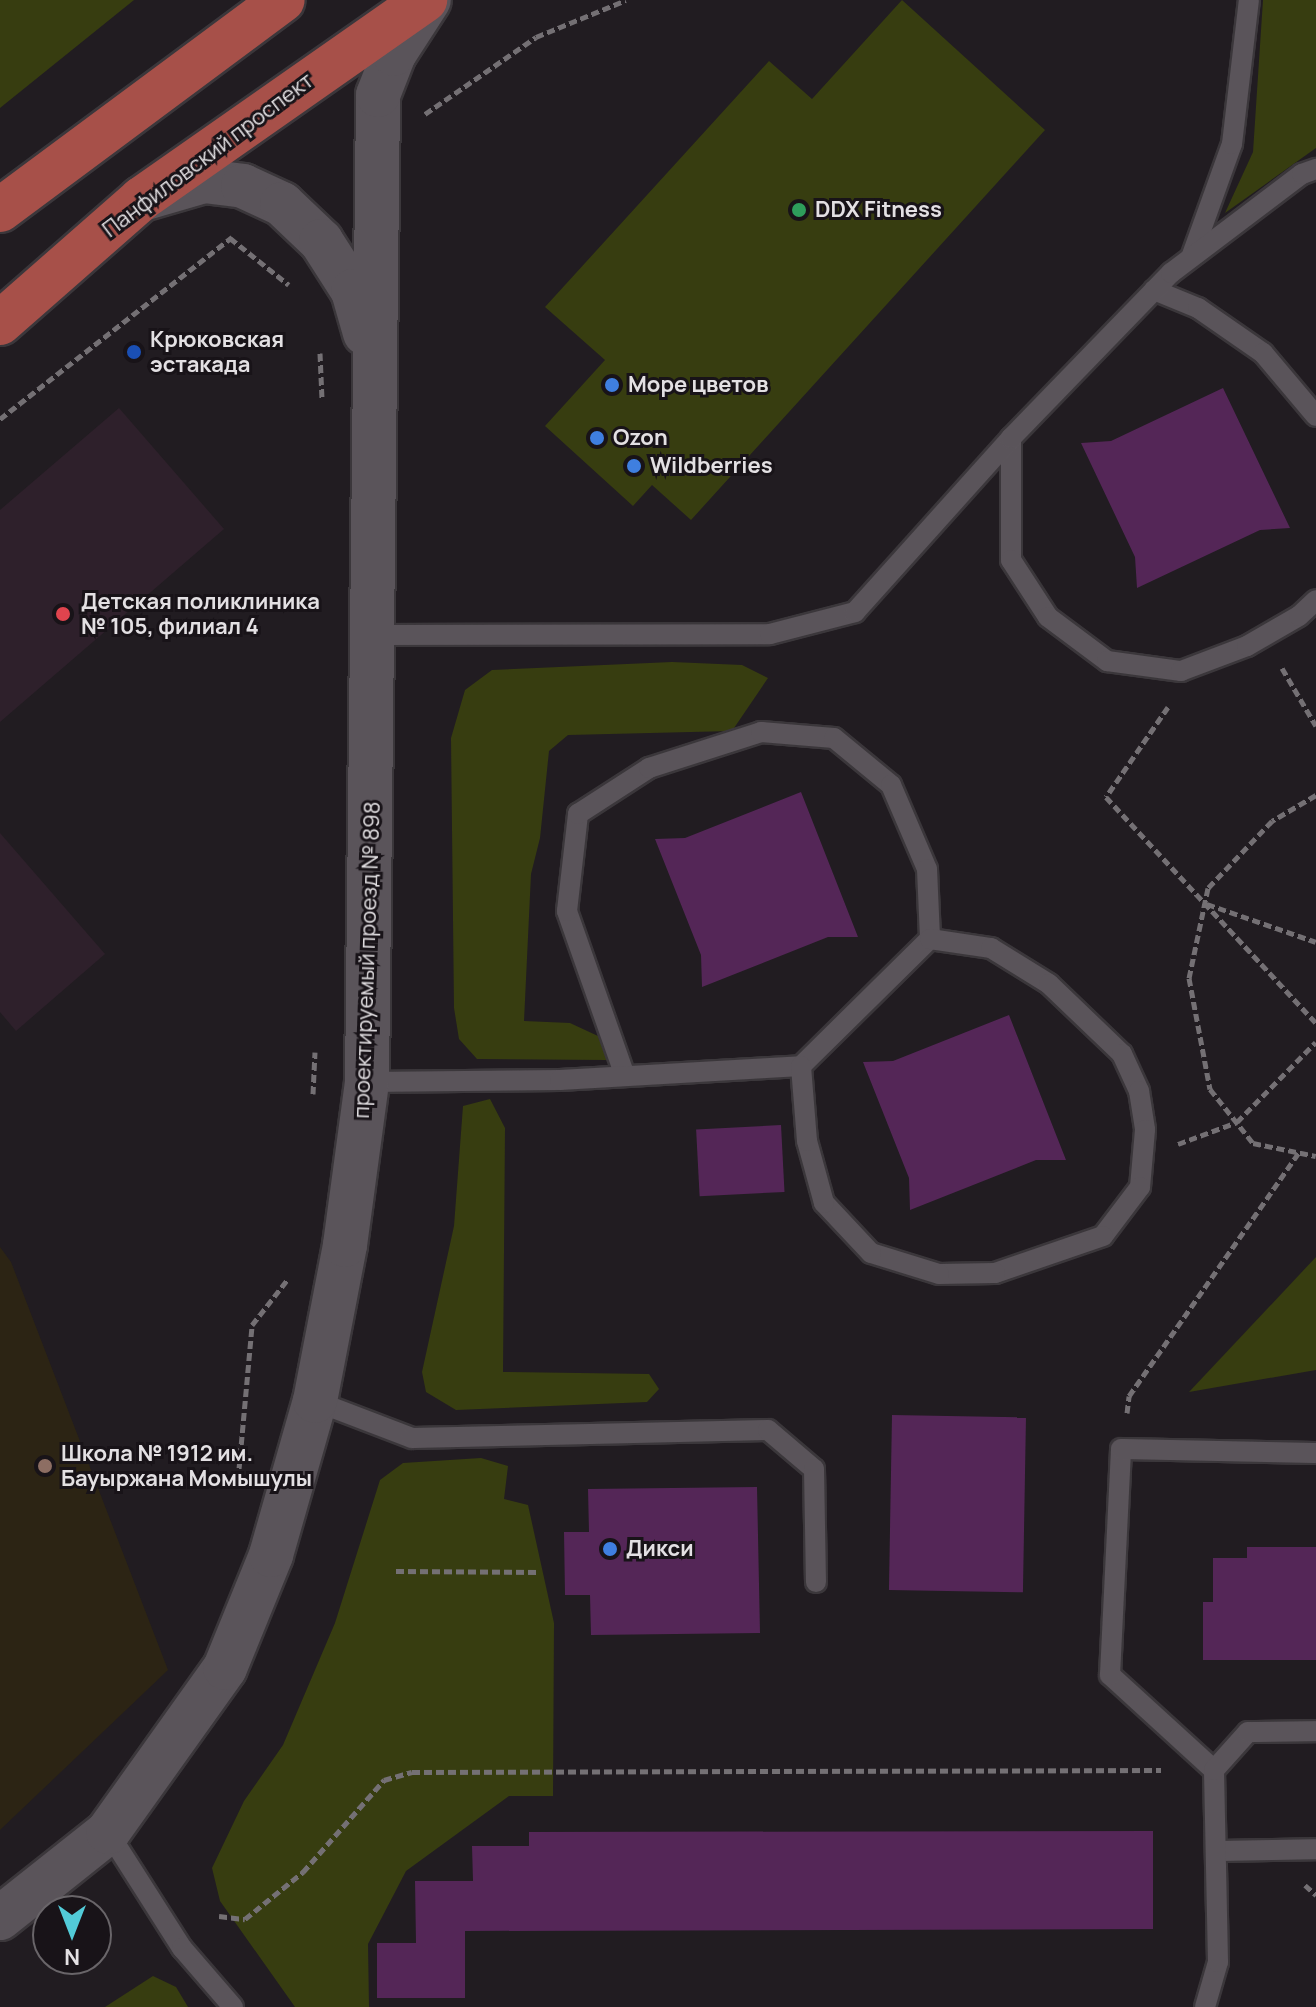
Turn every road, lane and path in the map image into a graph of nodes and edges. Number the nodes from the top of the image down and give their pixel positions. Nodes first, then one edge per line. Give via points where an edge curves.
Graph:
1 (283, 0) edge
2 (427, 0) edge
3 (1249, 0) edge
4 (1316, 169) edge
5 (141, 199) junction
6 (0, 210) edge
7 (230, 238) dead end
8 (1192, 255) junction
9 (1154, 290) junction
10 (296, 291) dead end
11 (0, 323) edge
12 (319, 340) dead end
13 (376, 374) junction
14 (323, 402) dead end
15 (1316, 416) edge
16 (1011, 438) junction
17 (1316, 600) edge
18 (376, 635) junction
19 (1264, 636) junction
20 (1169, 670) junction
21 (1316, 726) edge
22 (1316, 795) edge
23 (1205, 904) junction
24 (930, 939) junction
25 (1316, 942) edge
26 (1316, 1023) edge
27 (1316, 1042) edge
28 (316, 1043) dead end
29 (801, 1066) junction
30 (625, 1076) junction
31 (367, 1082) junction
32 (312, 1105) dead end
33 (1237, 1122) junction
34 (1299, 1152) junction
35 (1316, 1156) edge
36 (1143, 1157) junction
37 (295, 1270) dead end
38 (315, 1401) junction
39 (1121, 1449) junction
40 (1316, 1453) edge
41 (238, 1490) dead end
42 (396, 1571) dead end
43 (539, 1572) dead end
44 (816, 1582) dead end
45 (1316, 1731) edge
46 (1214, 1770) junction
47 (108, 1832) junction
48 (1316, 1849) edge
49 (1216, 1851) junction
50 (219, 1916) dead end
51 (0, 1918) edge
52 (233, 2007) edge
53 (1205, 2007) edge

1 - 6 main road
2 - 5 main road, Панфиловский проспект
2 - 13 main road, проектируемый проезд № 898 via 394,54 378,95
3 - 8 lane via 1232,144
4 - 8 lane
5 - 11 main road, Панфиловский проспект
5 - 13 main road, проектируемый проезд № 898 via 204,181 243,186 282,204 321,241 353,291
7 - 10 path
8 - 9 lane
9 - 15 lane via 1198,308 1263,353
9 - 16 lane
12 - 14 path
13 - 18 main road, проектируемый проезд № 898
16 - 18 lane via 855,612 770,634
16 - 20 lane via 1011,560 1048,617 1107,661
17 - 19 lane
18 - 31 main road, проектируемый проезд № 898
19 - 20 lane via 1181,671
19 - 21 path
20 - 23 path via 1168,711 1106,797
22 - 23 path via 1272,821 1208,888
23 - 25 path
23 - 26 path
23 - 33 path via 1189,978 1210,1089
24 - 29 lane
24 - 30 lane via 927,869 891,785 834,738 761,732 649,768 578,814 567,911
24 - 36 lane via 991,948 1049,984 1082,1013 1122,1054 1139,1091
27 - 33 path
28 - 32 path
29 - 30 lane
29 - 36 lane via 807,1141 824,1203 871,1253 939,1274 995,1273 1103,1236 1140,1187
30 - 31 lane
31 - 38 main road, проектируемый проезд № 898 via 345,1245
33 - 34 path via 1253,1143
33 - 36 path
34 - 35 path
34 - 39 path via 1129,1396
37 - 41 path via 252,1325
38 - 44 lane via 412,1438 768,1430 814,1469
38 - 47 main road, проектируемый проезд № 898 via 271,1555 225,1668
39 - 40 lane
39 - 46 lane via 1110,1675
42 - 43 path
45 - 46 lane via 1248,1732
46 - 49 lane
46 - 50 path via 412,1772 384,1780 303,1872 245,1919
47 - 51 main road, проектируемый проезд № 898
47 - 52 lane via 182,1948
48 - 49 lane
49 - 53 lane via 1218,1962

